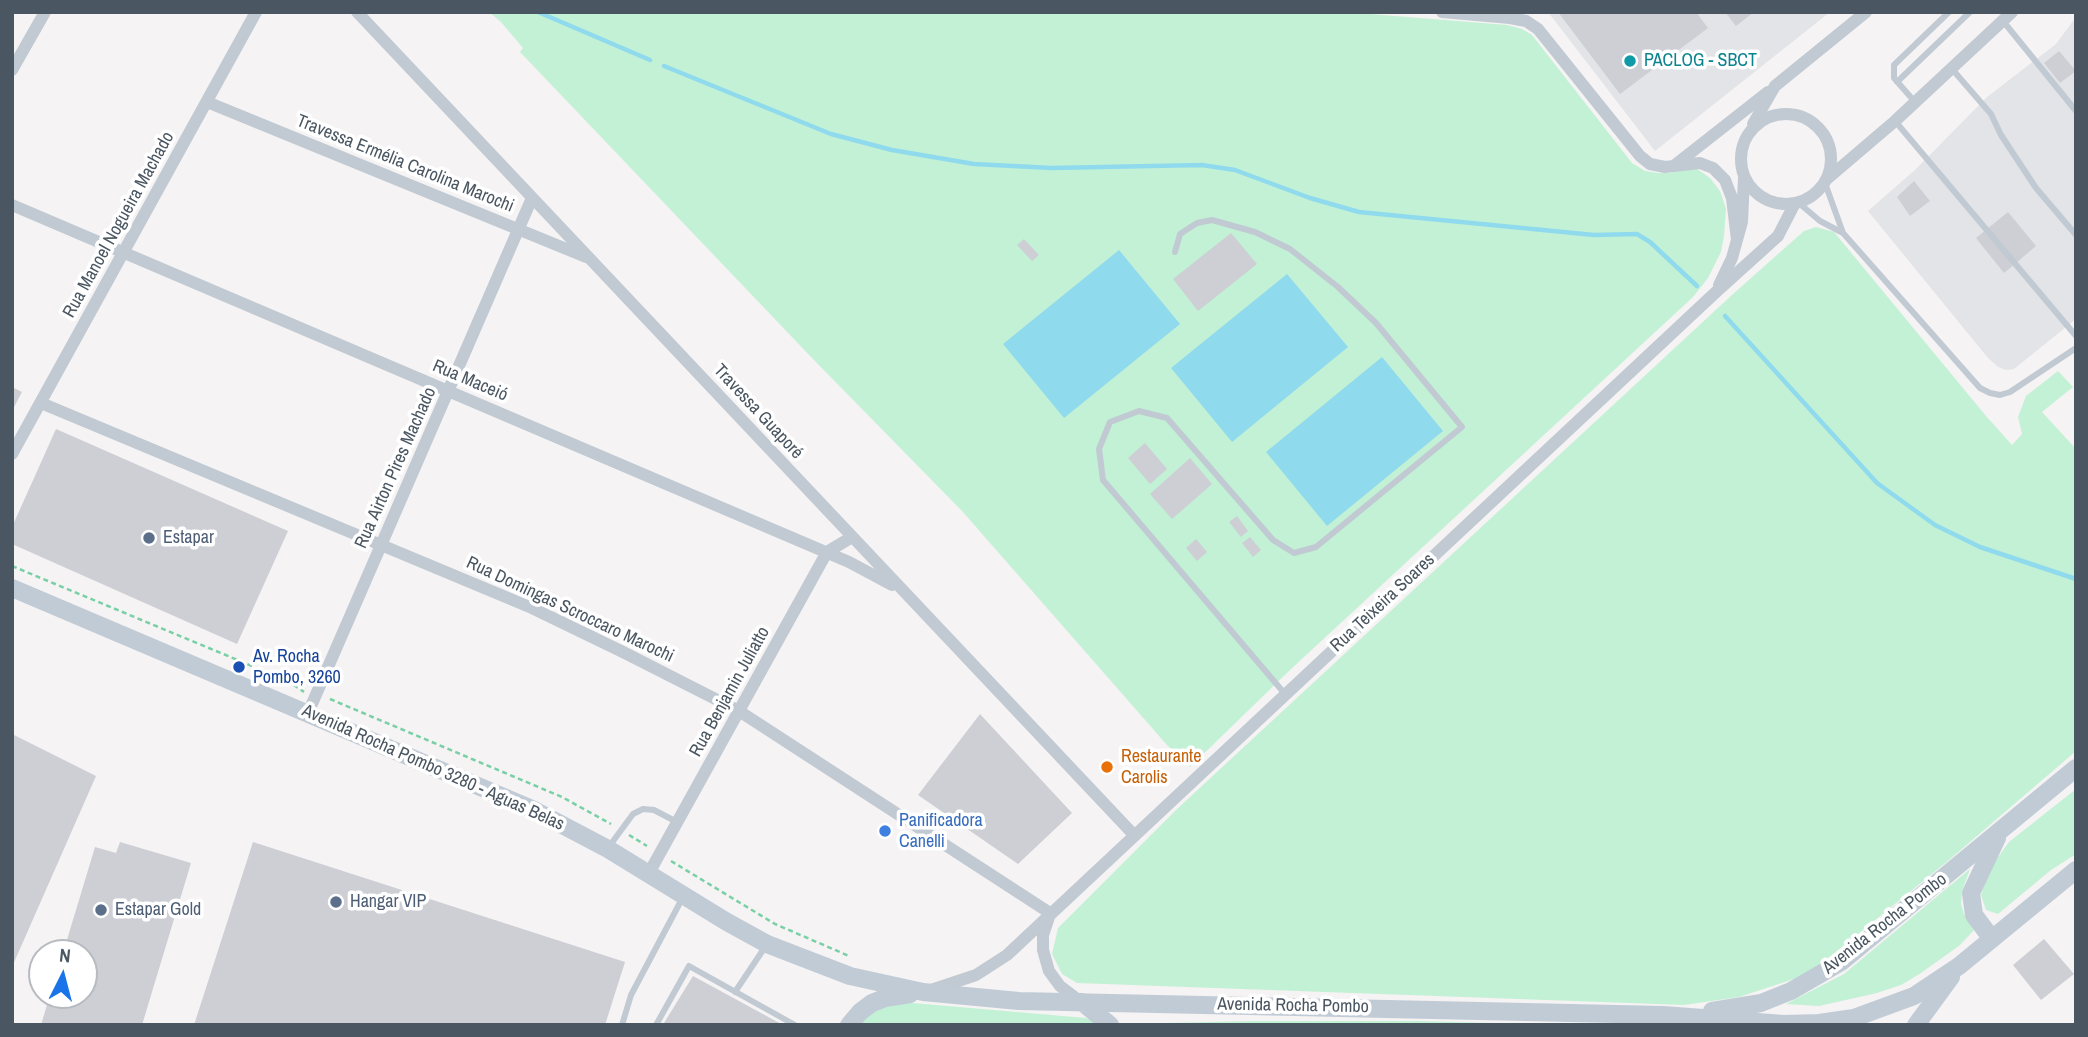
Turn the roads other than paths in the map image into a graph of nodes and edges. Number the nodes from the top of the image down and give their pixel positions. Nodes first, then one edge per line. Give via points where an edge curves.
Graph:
1 (45, 12) edge
2 (256, 12) edge
3 (357, 12) edge
4 (1442, 12) edge
5 (1866, 12) edge
6 (1949, 12) edge
7 (1970, 12) edge
8 (2008, 17) edge
9 (1951, 69) junction
10 (12, 70) edge
11 (1897, 82) junction
12 (1775, 86) junction
13 (207, 102) junction
14 (1915, 102) junction
15 (2076, 111) edge
16 (1895, 121) junction
17 (1746, 136) junction
18 (1675, 165) junction
19 (1744, 176) junction
20 (1826, 181) junction
21 (532, 198) junction
22 (1797, 204) junction
23 (12, 205) edge
24 (519, 229) junction
25 (1843, 233) junction
26 (2076, 235) edge
27 (1737, 240) junction
28 (124, 253) junction
29 (1175, 253) dead end
30 (589, 259) junction
31 (1716, 292) junction
32 (2076, 336) edge
33 (2076, 348) edge
34 (448, 391) junction
35 (41, 403) junction
36 (12, 454) edge
37 (856, 541) junction
38 (381, 545) junction
39 (827, 552) junction
40 (849, 562) junction
41 (12, 588) edge
42 (910, 597) junction
43 (1285, 694) junction
44 (739, 710) junction
45 (308, 713) junction
46 (2076, 768) edge
47 (677, 822) junction
48 (2000, 831) junction
49 (1135, 835) junction
50 (608, 849) junction
51 (2076, 870) edge
52 (649, 873) junction
53 (684, 895) junction
54 (1050, 913) junction
55 (1992, 939) junction
56 (767, 944) junction
57 (1959, 966) junction
58 (735, 992) junction
59 (923, 992) junction
60 (1082, 1002) junction
61 (1663, 1015) junction
62 (622, 1025) edge
63 (656, 1025) edge
64 (795, 1025) edge
65 (849, 1025) edge
66 (1110, 1025) edge
67 (1916, 1025) edge

1 - 10 street
2 - 13 street, Rua Manoel Nogueira Machado
3 - 21 street, Travessa Guaporé
4 - 18 street via 1510,18 1532,25 1640,156 1650,164
5 - 12 street
6 - 11 lane via 1894,65
7 - 11 lane
8 - 9 street
8 - 15 lane
9 - 14 street
9 - 26 lane via 1991,114 2036,188
11 - 14 lane
12 - 17 street
12 - 18 street
13 - 24 street, Travessa Ermélia Carolina Marochi
13 - 28 street, Rua Manoel Nogueira Machado
14 - 16 street
16 - 20 street
16 - 32 lane
17 - 19 street via 1741,149
17 - 20 street via 1770,116 1785,113 1814,123 1831,149
18 - 27 street via 1700,163 1725,180
19 - 22 street via 1763,198 1776,204
19 - 27 street, Rua Teixeira Soares
20 - 22 street
20 - 25 lane
21 - 24 street, Rua Airton Pires Machado
21 - 30 street, Travessa Guaporé
22 - 25 lane
22 - 31 street, Rua Teixeira Soares via 1779,236
23 - 28 street, Rua Maceió
24 - 30 street, Travessa Ermélia Carolina Marochi
24 - 34 street, Rua Airton Pires Machado
25 - 33 lane via 1980,388 1990,393 2010,392
27 - 31 street, Rua Teixeira Soares
28 - 34 street, Rua Maceió
28 - 35 street, Rua Manoel Nogueira Machado
29 - 43 lane via 1180,234 1212,220 1255,232 1290,250 1376,323 1462,427 1316,547 1294,553 1273,540 1167,418 1139,411 1110,422 1099,449 1103,480
30 - 37 street, Travessa Guaporé
31 - 43 street, Rua Teixeira Soares
34 - 38 street, Rua Airton Pires Machado
34 - 39 street, Rua Maceió
35 - 36 street, Rua Manoel Nogueira Machado
35 - 38 street, Rua Domingas Scroccaro Marochi
37 - 39 street, Rua Benjamin Juliatto
37 - 40 street via 858,555
37 - 42 street, Travessa Guaporé
38 - 44 street, Rua Domingas Scroccaro Marochi via 567,624
38 - 45 street, Rua Airton Pires Machado
39 - 40 street, Rua Maceió
39 - 44 street, Rua Benjamin Juliatto
40 - 42 street, Rua Maceió
41 - 45 main road, Avenida Rocha Pombo 3280 - Aguas Belas
42 - 49 street, Travessa Guaporé
43 - 49 street, Rua Teixeira Soares
44 - 47 street, Rua Benjamin Juliatto
44 - 54 street, Rua Domingas Scroccaro Marochi
45 - 50 main road, Avenida Rocha Pombo 3280 - Aguas Belas via 492,790
46 - 48 main road, Avenida Rocha Pombo
47 - 50 lane via 643,809 633,814
47 - 52 street, Rua Benjamin Juliatto
48 - 55 main road via 1971,892 1974,915
48 - 61 main road, Avenida Rocha Pombo via 1860,948 1819,976 1761,1003
49 - 54 street, Rua Teixeira Soares
50 - 52 main road, Avenida Rocha Pombo 3280 - Aguas Belas
51 - 55 main road, Avenida Rocha Pombo
52 - 53 main road, Avenida Rocha Pombo 3280 - Aguas Belas
53 - 56 main road, Avenida Rocha Pombo 3280 - Aguas Belas
53 - 62 lane via 631,995
54 - 59 street, Rua Teixeira Soares via 991,967
54 - 60 street via 1043,935 1049,971
55 - 57 main road, Avenida Rocha Pombo
56 - 58 lane
56 - 59 main road, Avenida Rocha Pombo 3280 - Aguas Belas via 850,976
57 - 61 main road, Avenida Rocha Pombo via 1914,996 1854,1018 1784,1024
57 - 67 main road
58 - 63 lane via 689,966
58 - 64 lane
59 - 60 main road, Avenida Rocha Pombo
59 - 65 main road, Rua Teixeira Soares via 872,1003
60 - 61 main road, Avenida Rocha Pombo
60 - 66 main road

